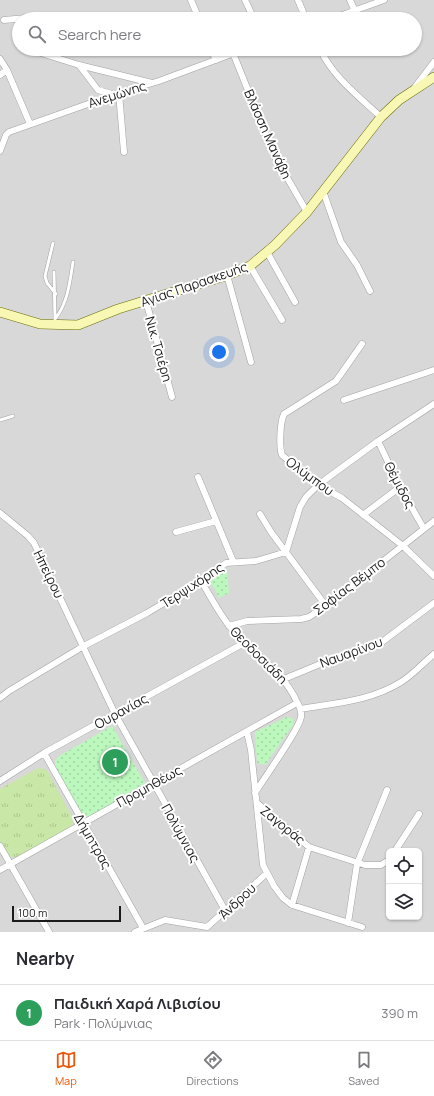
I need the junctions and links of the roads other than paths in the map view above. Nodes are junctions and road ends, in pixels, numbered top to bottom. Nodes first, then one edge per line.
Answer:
1 (191, 0) edge
2 (245, 0) edge
3 (298, 0) edge
4 (350, 0) edge
5 (384, 0) edge
6 (355, 11) junction
7 (196, 12) edge
8 (251, 12) edge
9 (303, 12) edge
10 (352, 12) edge
11 (4, 20) dead end
12 (12, 20) edge
13 (50, 56) edge
14 (214, 56) edge
15 (226, 56) edge
16 (234, 56) edge
17 (323, 56) edge
18 (0, 59) edge
19 (216, 60) junction
20 (434, 62) edge
21 (79, 65) junction
22 (7, 70) junction
23 (0, 75) edge
24 (434, 77) edge
25 (152, 83) junction
26 (413, 90) junction
27 (116, 93) junction
28 (381, 117) junction
29 (30, 124) junction
30 (0, 151) edge
31 (124, 152) dead end
32 (323, 191) junction
33 (307, 212) junction
34 (53, 243) dead end
35 (267, 252) junction
36 (73, 262) dead end
37 (250, 266) junction
38 (54, 272) dead end
39 (227, 275) junction
40 (370, 291) dead end
41 (56, 294) junction
42 (146, 301) junction
43 (295, 302) dead end
44 (0, 312) edge
45 (282, 320) dead end
46 (55, 322) junction
47 (362, 344) dead end
48 (251, 362) dead end
49 (434, 370) edge
50 (172, 397) dead end
51 (344, 400) dead end
52 (434, 404) edge
53 (13, 416) dead end
54 (0, 420) edge
55 (378, 441) junction
56 (198, 477) dead end
57 (318, 485) junction
58 (400, 487) junction
59 (0, 513) edge
60 (260, 514) dead end
61 (363, 515) junction
62 (216, 521) junction
63 (434, 521) edge
64 (424, 529) junction
65 (176, 532) dead end
66 (403, 546) junction
67 (286, 552) junction
68 (233, 561) junction
69 (434, 576) edge
70 (201, 581) junction
71 (434, 603) edge
72 (326, 606) junction
73 (229, 626) junction
74 (244, 643) junction
75 (82, 647) junction
76 (434, 654) edge
77 (284, 679) junction
78 (0, 698) edge
79 (298, 703) junction
80 (301, 709) junction
81 (115, 714) junction
82 (247, 732) junction
83 (44, 753) junction
84 (0, 781) edge
85 (154, 783) junction
86 (387, 790) dead end
87 (255, 793) junction
88 (257, 803) junction
89 (419, 814) dead end
90 (82, 822) junction
91 (0, 846) edge
92 (309, 847) junction
93 (397, 848) edge
94 (11, 864) junction
95 (357, 864) junction
96 (386, 864) edge
97 (0, 870) edge
98 (266, 874) junction
99 (292, 905) junction
100 (226, 912) junction
101 (348, 923) junction
102 (362, 927) dead end
103 (143, 928) junction
104 (208, 930) edge
105 (49, 932) edge
106 (135, 932) edge

1 - 7 street
2 - 8 street
3 - 9 street
4 - 6 street
5 - 6 street
6 - 10 street
11 - 12 street
13 - 21 street
14 - 19 street
15 - 19 street, Ανεμώνης
16 - 33 street, Βλάσση Μανάβη
17 - 28 street
18 - 22 street
19 - 25 street, Ανεμώνης
20 - 26 street
21 - 25 street
21 - 27 street
22 - 23 street
22 - 29 street
24 - 26 street, Αγίας Παρασκευής
25 - 27 street, Ανεμώνης
26 - 28 street, Αγίας Παρασκευής
27 - 29 street, Ανεμώνης
27 - 31 street
28 - 32 street, Αγίας Παρασκευής
29 - 30 street, Ανεμώνης
32 - 33 street, Αγίας Παρασκευής
32 - 40 street
33 - 35 street, Αγίας Παρασκευής
34 - 41 lane
35 - 37 street, Αγίας Παρασκευής
35 - 43 street
36 - 46 lane
37 - 39 street, Αγίας Παρασκευής
37 - 45 street
38 - 41 lane
39 - 42 street, Αγίας Παρασκευής
39 - 48 street
41 - 46 lane
42 - 46 street, Αγίας Παρασκευής
42 - 50 street, Νικ. Τσιέρη
44 - 46 street, Αγίας Παρασκευής
47 - 57 street, Ολύμπου
49 - 51 street
52 - 55 street
53 - 54 lane
55 - 57 street
55 - 58 street, Θέμιδος
56 - 62 street
57 - 61 street, Ολύμπου
57 - 67 street
58 - 61 street
58 - 64 street, Θέμιδος
59 - 75 street, Ηπείρου
60 - 67 street
61 - 66 street, Ολύμπου
62 - 65 street
62 - 68 street
63 - 64 street, Σοφίας Βέμπο
64 - 66 street, Σοφίας Βέμπο
66 - 69 street, Ολύμπου
66 - 72 street, Σοφίας Βέμπο
67 - 68 street, Τερψιχόρης
67 - 72 street
68 - 70 street, Τερψιχόρης
70 - 73 street, Θεοδοσιάδη
70 - 75 street, Τερψιχόρης
71 - 77 street, Ναυαρίνου
72 - 73 street, Σοφίας Βέμπο
73 - 74 street, Θεοδοσιάδη
74 - 77 street, Θεοδοσιάδη
74 - 81 street, Ουρανίας
75 - 78 street, Τερψιχόρης
75 - 81 street, Πολύμνιας
76 - 80 street
77 - 79 street, Θεοδοσιάδη
79 - 80 street, Θεοδοσιάδη
79 - 82 street, Προμηθέως
80 - 87 street
81 - 83 street, Ουρανίας
81 - 85 street, Πολύμνιας
82 - 85 street, Προμηθέως
82 - 87 street
83 - 84 street, Ουρανίας
83 - 90 street, Δήμητρας
85 - 90 street, Προμηθέως
85 - 100 street, Πολύμνιας
86 - 95 street
87 - 88 street
88 - 92 street, Ζαγοράς
88 - 98 street
89 - 93 street
90 - 94 street, Προμηθέως
90 - 103 street, Δήμητρας
91 - 94 street
92 - 95 street
92 - 99 street
94 - 97 street, Προμηθέως
94 - 105 street
95 - 96 street
95 - 101 street
98 - 99 street
98 - 100 street, Άνδρου
99 - 101 street
100 - 104 street, Άνδρου
101 - 102 street
103 - 104 street
103 - 106 street

